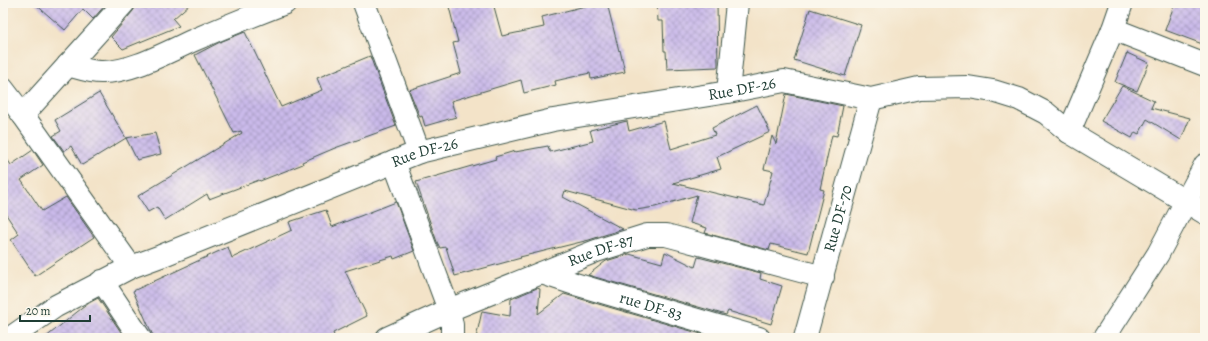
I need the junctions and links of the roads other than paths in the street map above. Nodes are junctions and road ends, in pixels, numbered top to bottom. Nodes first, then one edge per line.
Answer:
1 (124, 3) edge
2 (285, 3) edge
3 (364, 3) edge
4 (738, 3) edge
5 (1122, 3) edge
6 (1113, 29) junction
7 (68, 65) junction
8 (1205, 65) edge
9 (3, 89) edge
10 (728, 92) junction
11 (871, 99) junction
12 (23, 115) junction
13 (1069, 132) junction
14 (419, 152) junction
15 (394, 162) junction
16 (1205, 165) edge
17 (1186, 201) junction
18 (1205, 213) edge
19 (130, 267) junction
20 (542, 273) junction
21 (823, 277) junction
22 (102, 281) junction
23 (450, 310) junction
24 (10, 338) edge
25 (140, 338) edge
26 (387, 338) edge
27 (452, 338) edge
28 (759, 338) edge
29 (805, 338) edge
30 (1104, 338) edge

1 - 7 street
2 - 7 street
3 - 14 street
4 - 10 street
5 - 6 street
6 - 8 street
6 - 13 street
7 - 12 street
9 - 12 street
10 - 11 street, Rue DF-26
10 - 14 street, Rue DF-26
11 - 13 street
11 - 21 street, Rue DF-70
12 - 19 street
13 - 17 street
14 - 15 street, Rue DF-26
15 - 19 street, Rue DF-26
15 - 23 street
16 - 17 street
17 - 18 street
17 - 30 street
19 - 22 street, Rue DF-26
20 - 21 street, Rue DF-87
20 - 23 street, Rue DF-87
20 - 28 street, rue DF-83
21 - 29 street, Rue DF-70
22 - 24 street, Rue DF-26
22 - 25 street
23 - 26 street, Rue DF-87
23 - 27 street

